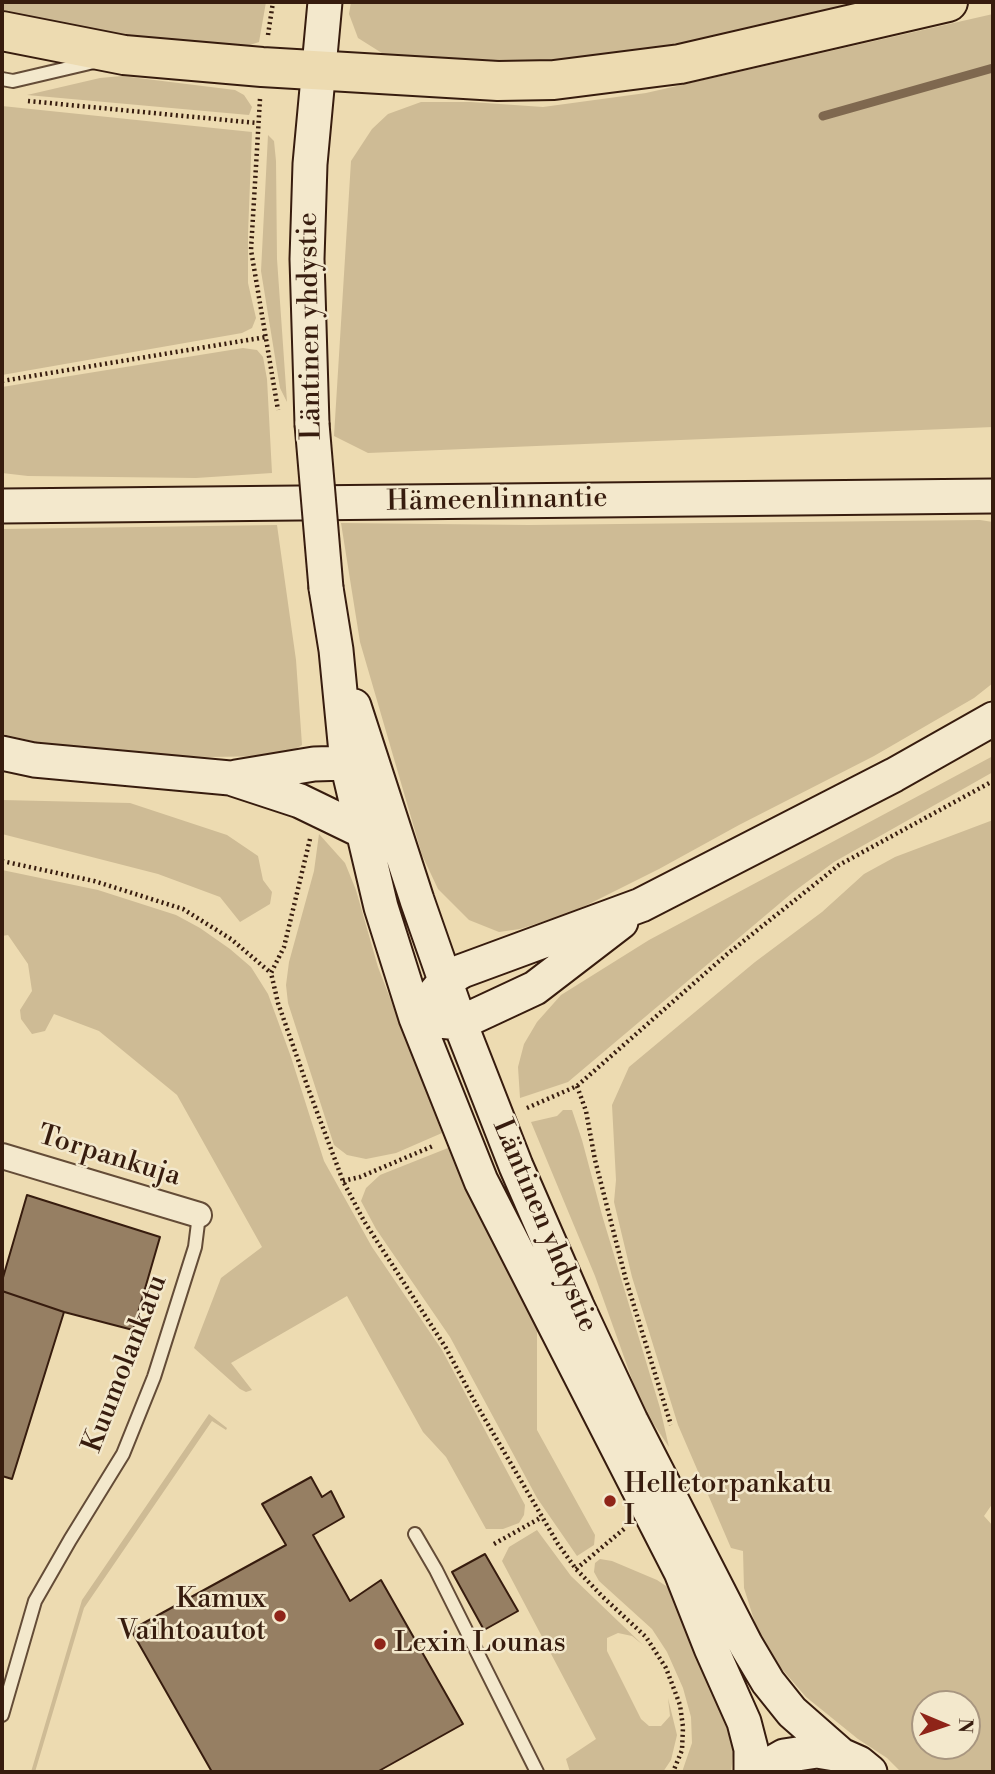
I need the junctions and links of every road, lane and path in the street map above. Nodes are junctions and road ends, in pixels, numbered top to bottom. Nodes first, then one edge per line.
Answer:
1 (273, 2) edge
2 (325, 2) edge
3 (948, 2) edge
4 (2, 32) edge
5 (124, 55) junction
6 (262, 67) junction
7 (317, 70) junction
8 (2, 79) edge
9 (17, 99) dead end
10 (257, 123) junction
11 (266, 337) junction
12 (2, 381) edge
13 (278, 412) dead end
14 (993, 496) edge
15 (2, 506) edge
16 (336, 650) junction
17 (993, 719) edge
18 (2, 754) edge
19 (347, 763) junction
20 (230, 778) junction
21 (993, 781) edge
22 (313, 807) junction
23 (362, 831) junction
24 (2, 861) edge
25 (642, 905) junction
26 (271, 973) junction
27 (445, 981) junction
28 (416, 1018) junction
29 (460, 1023) junction
30 (576, 1086) junction
31 (523, 1110) dead end
32 (445, 1141) dead end
33 (2, 1156) edge
34 (343, 1181) junction
35 (199, 1215) joint
36 (673, 1431) dead end
37 (542, 1517) junction
38 (624, 1529) dead end
39 (415, 1534) dead end
40 (494, 1544) dead end
41 (576, 1569) junction
42 (2, 1715) edge
43 (841, 1755) junction
44 (537, 1772) edge
45 (673, 1772) edge
46 (751, 1772) edge
47 (756, 1772) edge
48 (870, 1772) edge

1 - 6 path
2 - 7 main road, Läntinen yhdystie
3 - 7 highway
4 - 5 highway
5 - 6 highway
5 - 8 lane
6 - 7 highway
6 - 10 path
7 - 16 main road, Läntinen yhdystie, bridge
9 - 10 path
10 - 11 path
11 - 12 path
11 - 13 path
14 - 15 main road, Hämeenlinnantie
16 - 19 main road, Läntinen yhdystie
16 - 27 main road, Läntinen yhdystie
17 - 25 main road
18 - 20 main road
19 - 20 main road
19 - 23 main road, Läntinen yhdystie
20 - 22 main road
21 - 30 path
22 - 23 main road
22 - 26 path
23 - 28 main road, Läntinen yhdystie
24 - 26 path
25 - 27 main road
25 - 29 main road
26 - 34 path
27 - 28 main road
27 - 29 main road, Läntinen yhdystie
28 - 29 main road
28 - 46 main road, Läntinen yhdystie
29 - 43 main road, Läntinen yhdystie
30 - 31 path
30 - 36 path
32 - 34 path
33 - 35 street, Torpankuja
34 - 37 path
35 - 42 lane, Kuumolankatu
37 - 40 path
37 - 41 path
38 - 41 path
39 - 44 lane
41 - 45 path
43 - 47 main road
43 - 48 main road

